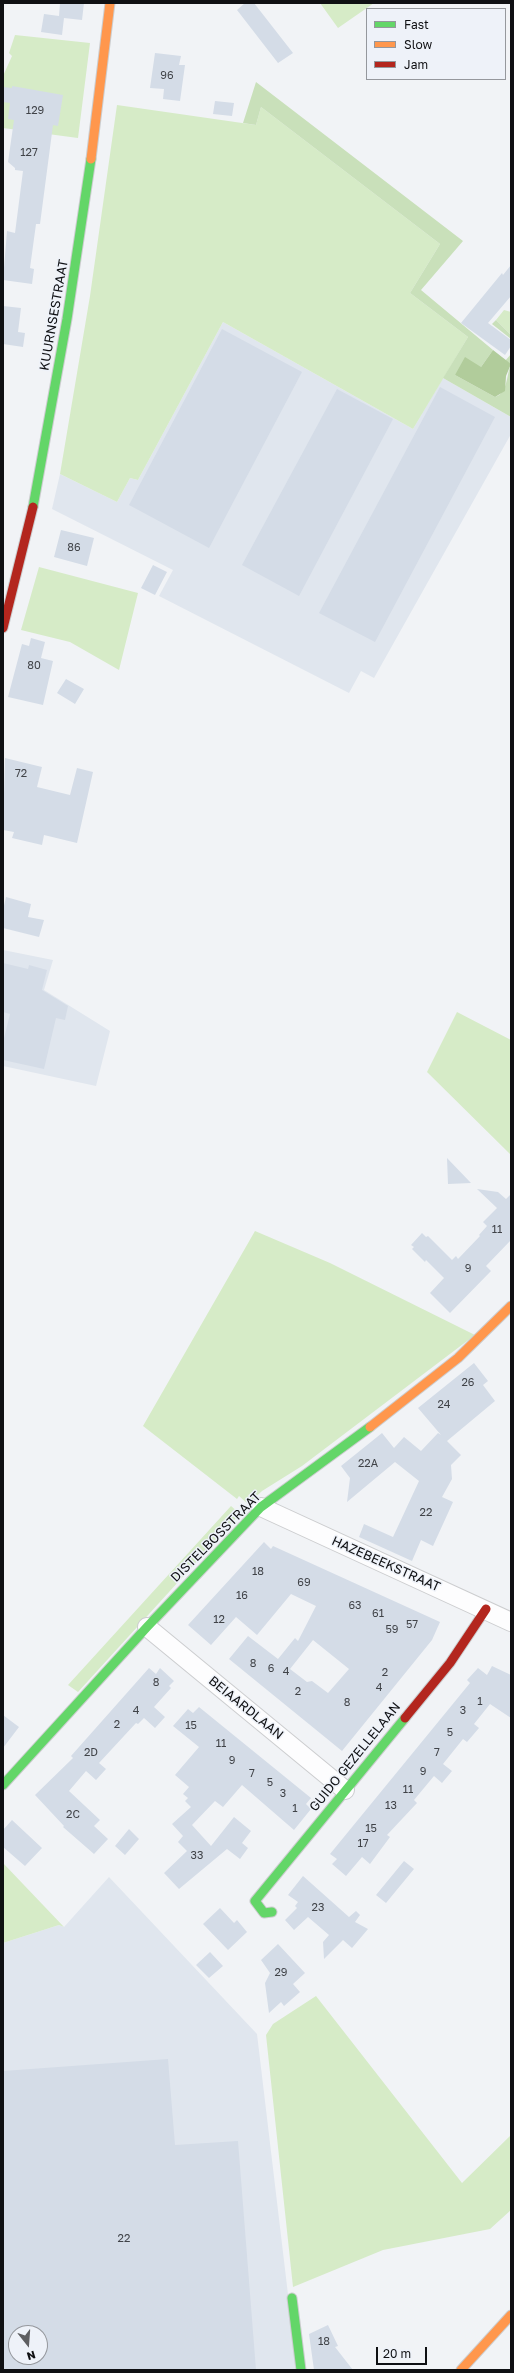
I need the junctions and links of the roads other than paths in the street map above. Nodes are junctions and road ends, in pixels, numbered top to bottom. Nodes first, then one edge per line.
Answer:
1 (110, 3) edge
2 (3, 628) edge
3 (511, 1306) edge
4 (261, 1507) junction
5 (486, 1609) junction
6 (511, 1622) edge
7 (147, 1627) junction
8 (3, 1785) edge
9 (345, 1790) junction
10 (272, 1912) dead end
11 (292, 2298) dead end
12 (511, 2315) edge
13 (301, 2370) edge
14 (461, 2370) edge

1 - 2 street, KUURNSESTRAAT
3 - 4 street, DISTELBOSSTRAAT
4 - 5 street, HAZEBEEKSTRAAT
4 - 7 street, DISTELBOSSTRAAT
5 - 6 street, HAZEBEEKSTRAAT
5 - 9 street, GUIDO GEZELLELAAN
7 - 8 street, DISTELBOSSTRAAT
7 - 9 street, BEIAARDLAAN
9 - 10 street, GUIDO GEZELLELAAN
11 - 13 street
12 - 14 street

